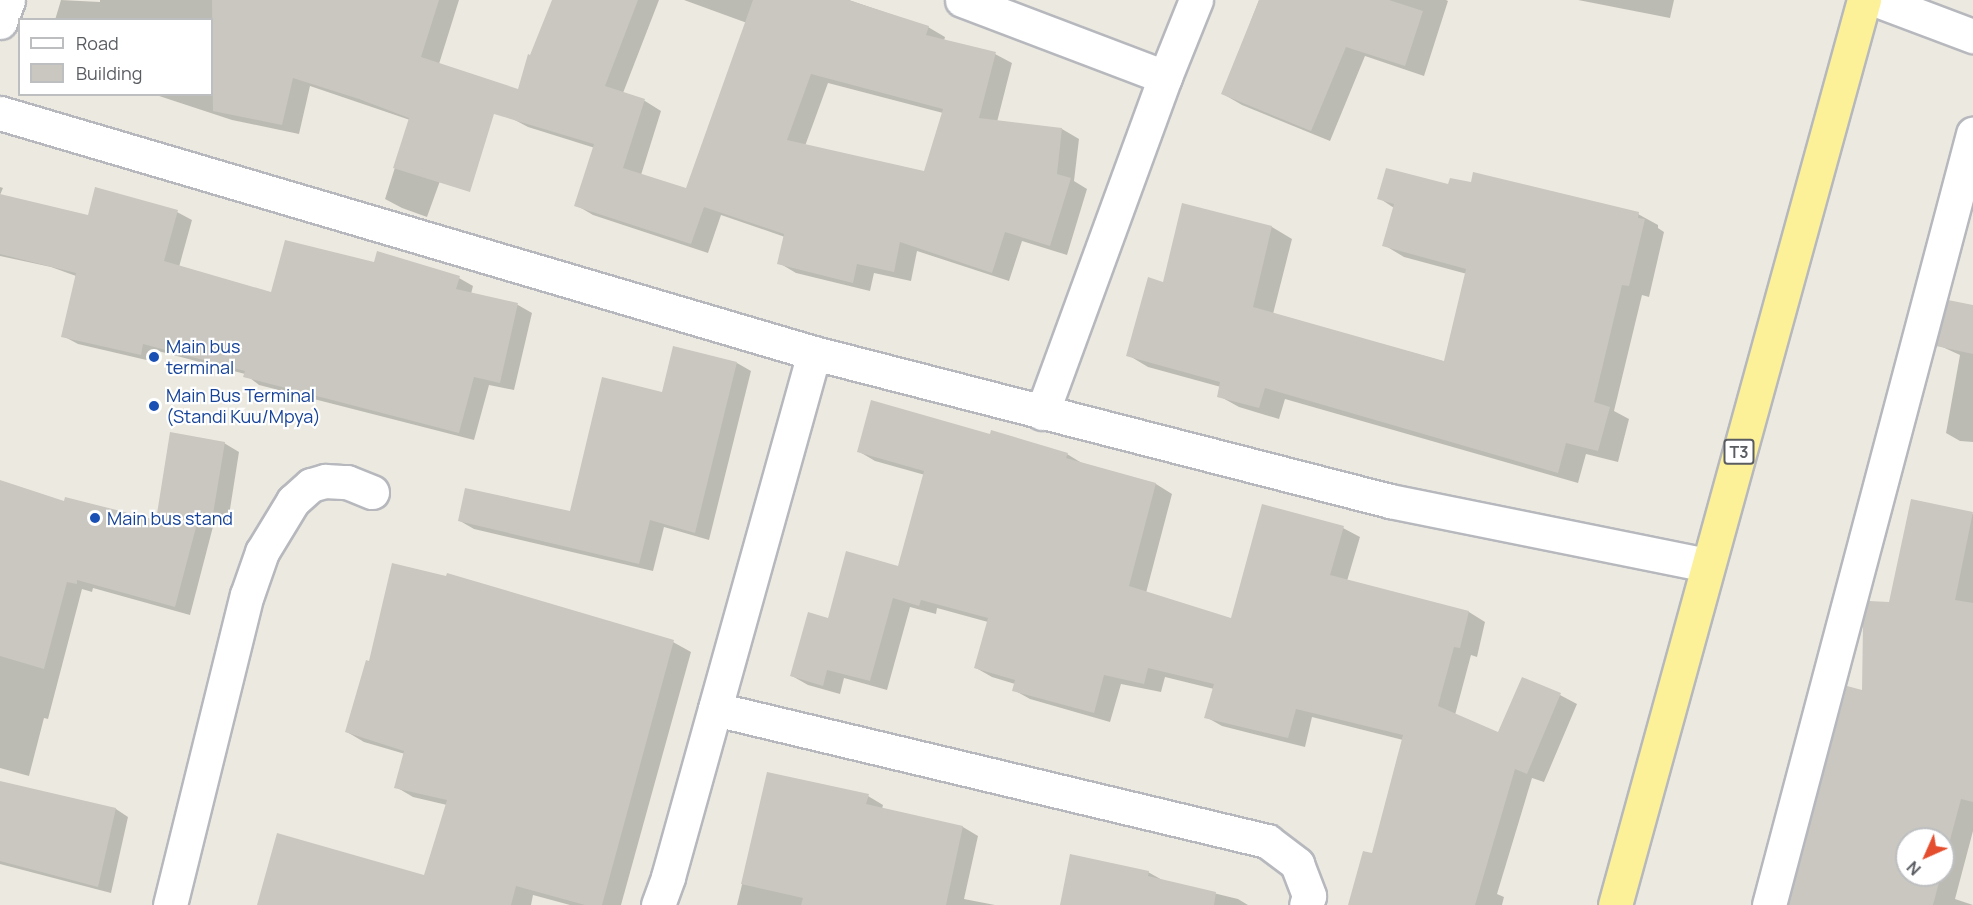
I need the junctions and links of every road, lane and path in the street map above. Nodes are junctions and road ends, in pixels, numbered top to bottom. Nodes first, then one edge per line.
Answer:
1 (8, 0) edge
2 (962, 0) edge
3 (1196, 0) edge
4 (1864, 0) edge
5 (1877, 0) edge
6 (0, 22) edge
7 (1973, 36) edge
8 (1165, 77) junction
9 (0, 113) edge
10 (1973, 134) edge
11 (814, 353) junction
12 (1042, 413) junction
13 (372, 492) dead end
14 (1708, 566) junction
15 (715, 709) junction
16 (170, 905) edge
17 (658, 905) edge
18 (1306, 905) edge
19 (1615, 905) edge
20 (1769, 905) edge

1 - 6 street
2 - 8 street
3 - 8 street
4 - 14 highway, T3
5 - 7 street
8 - 12 street
9 - 11 street
10 - 20 street
11 - 12 street
11 - 15 street
12 - 14 street
13 - 16 street
14 - 19 highway, T3
15 - 17 street
15 - 18 street

